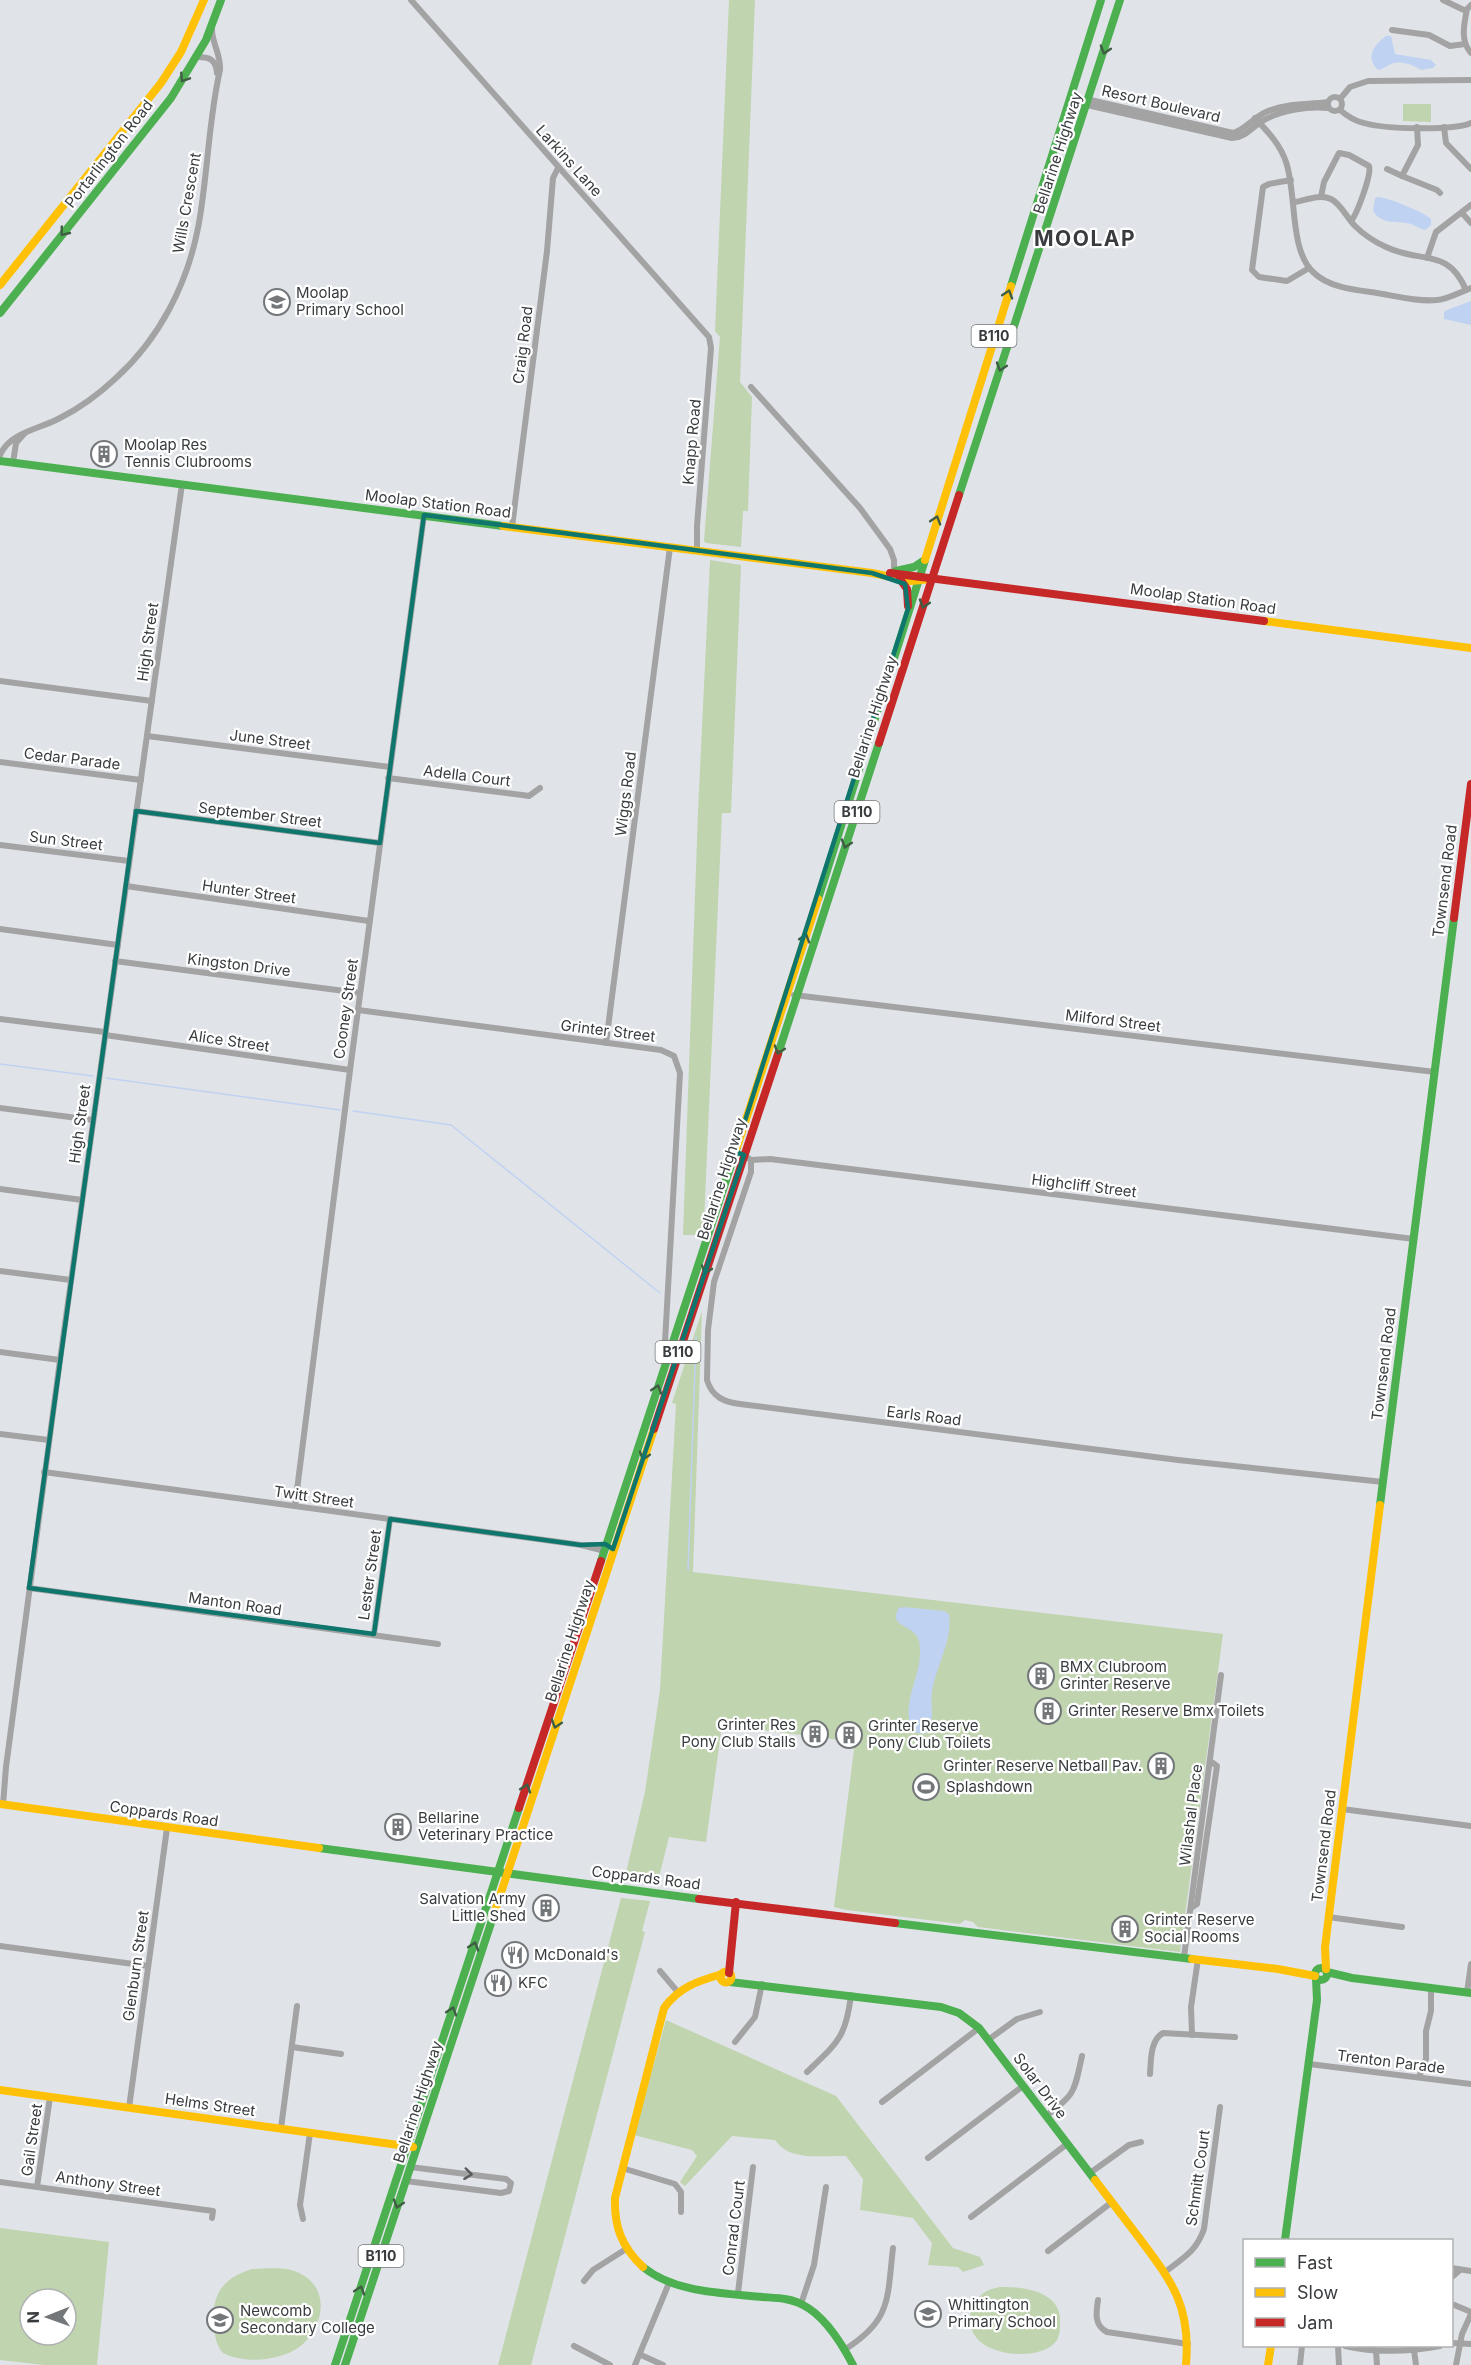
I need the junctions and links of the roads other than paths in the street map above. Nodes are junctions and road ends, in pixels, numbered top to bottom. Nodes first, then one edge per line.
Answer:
1 (204, 0) edge
2 (221, 0) edge
3 (411, 0) edge
4 (1101, 0) edge
5 (1120, 0) edge
6 (1443, 0) edge
7 (1471, 5) edge
8 (1466, 11) junction
9 (212, 27) junction
10 (1392, 30) dead end
11 (1465, 44) junction
12 (1471, 53) edge
13 (196, 57) junction
14 (1471, 80) edge
15 (217, 83) junction
16 (1071, 98) junction
17 (1340, 99) junction
18 (1088, 103) junction
19 (1328, 105) junction
20 (1340, 110) junction
21 (1257, 120) junction
22 (1471, 123) edge
23 (1417, 127) junction
24 (1444, 127) junction
25 (558, 168) junction
26 (1387, 169) dead end
27 (1471, 169) edge
28 (1402, 176) junction
29 (1291, 180) junction
30 (1439, 190) dead end
31 (1321, 197) junction
32 (1294, 202) junction
33 (1471, 205) edge
34 (1462, 213) junction
35 (1351, 221) junction
36 (1471, 223) edge
37 (1427, 258) junction
38 (1309, 268) junction
39 (0, 285) edge
40 (1468, 289) edge
41 (0, 313) edge
42 (709, 337) joint
43 (751, 387) dead end
44 (25, 434) junction
45 (0, 455) edge
46 (0, 461) edge
47 (13, 463) junction
48 (182, 484) junction
49 (424, 515) junction
50 (512, 527) junction
51 (670, 547) junction
52 (697, 550) junction
53 (923, 561) junction
54 (893, 575) junction
55 (918, 578) junction
56 (932, 579) junction
57 (908, 609) junction
58 (1471, 648) edge
59 (0, 681) edge
60 (152, 701) junction
61 (147, 736) junction
62 (0, 762) edge
63 (390, 767) junction
64 (388, 778) junction
65 (141, 780) junction
66 (1471, 784) edge
67 (540, 788) dead end
68 (136, 811) junction
69 (380, 843) junction
70 (0, 845) edge
71 (129, 861) junction
72 (126, 886) junction
73 (369, 921) junction
74 (0, 929) edge
75 (118, 945) junction
76 (115, 961) junction
77 (360, 993) junction
78 (792, 994) junction
79 (357, 1010) junction
80 (0, 1018) edge
81 (105, 1034) junction
82 (606, 1043) junction
83 (350, 1070) junction
84 (1434, 1072) junction
85 (0, 1108) edge
86 (93, 1120) junction
87 (735, 1152) junction
88 (748, 1158) junction
89 (0, 1189) edge
90 (82, 1200) junction
91 (1414, 1239) junction
92 (0, 1271) edge
93 (71, 1280) junction
94 (667, 1307) junction
95 (676, 1328) junction
96 (680, 1348) junction
97 (0, 1352) edge
98 (60, 1360) junction
99 (663, 1369) junction
100 (0, 1434) edge
101 (49, 1440) junction
102 (44, 1472) junction
103 (1383, 1482) junction
104 (295, 1506) junction
105 (390, 1519) junction
106 (607, 1548) junction
107 (29, 1588) junction
108 (374, 1634) junction
109 (438, 1644) dead end
110 (1221, 1675) dead end
111 (6, 1767) junction
112 (0, 1795) edge
113 (2, 1805) edge
114 (1342, 1809) junction
115 (1471, 1826) edge
116 (166, 1828) junction
117 (503, 1873) junction
118 (736, 1902) junction
119 (1328, 1917) junction
120 (1402, 1927) dead end
121 (0, 1946) edge
122 (1184, 1957) junction
123 (1198, 1959) junction
124 (1471, 1964) edge
125 (148, 1966) junction
126 (660, 1971) dead end
127 (1321, 1974) junction
128 (726, 1976) junction
129 (762, 1984) junction
130 (1431, 1988) junction
131 (677, 1991) junction
132 (1469, 1993) edge
133 (851, 1995) junction
134 (297, 2006) dead end
135 (1040, 2012) dead end
136 (979, 2028) junction
137 (1191, 2035) junction
138 (1234, 2037) dead end
139 (988, 2040) junction
140 (735, 2043) dead end
141 (292, 2047) junction
142 (341, 2054) dead end
143 (1082, 2056) dead end
144 (1309, 2064) junction
145 (807, 2072) dead end
146 (1150, 2074) dead end
147 (1419, 2077) junction
148 (1471, 2084) edge
149 (1023, 2086) junction
150 (0, 2090) edge
151 (50, 2097) junction
152 (882, 2102) dead end
153 (1220, 2107) dead end
154 (129, 2108) junction
155 (1046, 2116) junction
156 (281, 2128) junction
157 (310, 2133) junction
158 (1141, 2142) dead end
159 (1067, 2144) junction
160 (412, 2147) junction
161 (928, 2158) dead end
162 (410, 2167) junction
163 (753, 2167) dead end
164 (621, 2168) junction
165 (1090, 2173) junction
166 (406, 2181) junction
167 (0, 2182) edge
168 (37, 2187) junction
169 (826, 2187) dead end
170 (1112, 2202) junction
171 (214, 2212) dead end
172 (681, 2212) dead end
173 (971, 2217) dead end
174 (303, 2219) dead end
175 (1285, 2239) edge
176 (893, 2248) dead end
177 (626, 2249) junction
178 (1048, 2251) dead end
179 (1453, 2268) edge
180 (1460, 2270) junction
181 (1471, 2271) edge
182 (1165, 2272) junction
183 (1453, 2276) edge
184 (584, 2281) dead end
185 (669, 2283) junction
186 (738, 2293) junction
187 (1098, 2300) dead end
188 (801, 2304) junction
189 (1453, 2304) edge
190 (1471, 2313) edge
191 (1460, 2342) junction
192 (1453, 2343) edge
193 (1188, 2344) junction
194 (1471, 2344) edge
195 (574, 2346) dead end
196 (1271, 2347) edge
197 (1302, 2347) edge
198 (1338, 2347) edge
199 (1357, 2347) edge
200 (1434, 2347) edge
201 (844, 2349) junction
202 (1380, 2349) edge
203 (1414, 2350) junction
204 (641, 2355) junction
205 (335, 2365) edge
206 (345, 2365) edge
207 (610, 2365) edge
208 (635, 2365) edge
209 (663, 2365) edge
210 (853, 2365) edge
211 (1186, 2365) edge
212 (1268, 2365) edge
213 (1300, 2365) edge
214 (1339, 2365) edge
215 (1377, 2365) edge
216 (1416, 2365) edge
217 (1456, 2365) edge

1 - 39 main road, Portarlington Road
2 - 9 main road, Portarlington Road
3 - 25 street, Larkins Lane
4 - 16 main road, Bellarine Highway / B110
5 -> 18 main road, Bellarine Highway / B110
6 - 8 street
7 - 8 street
8 - 11 street
9 - 13 main road, Portarlington Road
9 - 15 street, Wills Crescent
10 - 11 street
11 - 12 street
13 - 15 street, Wills Crescent
13 -> 41 main road, Portarlington Road
14 - 17 street
15 - 44 street, Wills Crescent
16 - 18 street, Resort Boulevard
53 -> 16 main road, Bellarine Highway / B110
17 - 19 street
17 - 20 street
18 - 21 street, Resort Boulevard
18 -> 56 main road, Bellarine Highway / B110
19 - 20 street
19 - 21 street, Resort Boulevard
20 - 23 street
21 - 29 street
22 - 24 street
23 - 24 street
23 - 28 street
24 - 27 street
25 - 42 street, Larkins Lane
25 - 50 street, Craig Road
26 - 28 street
28 - 30 street
29 - 32 street
29 - 38 street
31 - 32 street
31 - 35 street
31 - 35 street
32 - 38 street
33 - 34 street
34 - 36 street
34 - 37 street
35 - 37 street
37 - 40 street
38 - 40 street
42 - 52 street, Knapp Road
43 - 54 street
44 - 45 street, Wills Crescent
44 - 47 street
46 - 47 main road, Moolap Station Road
47 - 48 main road, Moolap Station Road
48 - 49 main road, Moolap Station Road
48 - 60 street, High Street
49 - 50 main road, Moolap Station Road
49 - 63 street, Cooney Street
50 - 51 main road, Moolap Station Road
51 - 52 main road, Moolap Station Road
51 - 82 street, Wiggs Road
52 - 54 main road, Moolap Station Road
53 - 54 main road
53 - 55 main road, Bellarine Highway / B110
54 - 55 main road, Moolap Station Road
54 - 57 main road
55 - 56 main road, Moolap Station Road
55 - 57 main road, Bellarine Highway / B110
56 - 58 main road, Moolap Station Road
56 -> 78 main road, Bellarine Highway / B110
78 -> 57 main road, Bellarine Highway / B110
59 - 60 street
60 - 61 street, High Street
61 - 63 street, June Street
61 - 65 street, High Street
62 - 65 street, Cedar Parade
63 - 64 street, Cooney Street
64 - 67 street, Adella Court
64 - 69 street, Cooney Street
65 - 68 street, High Street
66 - 84 main road, Townsend Road
68 - 69 street, September Street
68 - 71 street, High Street
69 - 73 street, Cooney Street
70 - 71 street, Sun Street
71 - 72 street, High Street
72 - 73 street, Hunter Street
72 - 75 street, High Street
73 - 77 street, Cooney Street
74 - 75 street
75 - 76 street, High Street
76 - 77 street, Kingston Drive
76 - 81 street, High Street
77 - 79 street, Cooney Street
78 - 84 street, Milford Street
78 - 87 main road, Bellarine Highway / B110
78 -> 88 main road, Bellarine Highway / B110
79 - 82 street, Grinter Street
79 - 83 street, Cooney Street
80 - 81 street, Alice Street
81 - 83 street, Alice Street
81 - 86 street, High Street
82 - 94 street, Grinter Street
83 - 104 street, Cooney Street
84 - 91 main road, Townsend Road
85 - 86 street
86 - 90 street, High Street
87 - 88 street, Highcliff Street
87 - 95 main road, Bellarine Highway / B110
88 - 91 street, Highcliff Street
88 -> 96 main road, Bellarine Highway / B110
88 - 103 street, Earls Road
89 - 90 street
90 - 93 street, High Street
91 - 103 main road, Townsend Road
92 - 93 street
93 - 98 street, High Street
94 - 95 street, Grinter Street
94 - 99 street, Grinter Street
95 - 96 main road
95 - 99 main road, Bellarine Highway / B110
96 -> 106 main road, Bellarine Highway / B110
97 - 98 street
98 - 101 street, High Street
106 -> 99 main road, Bellarine Highway / B110
100 - 101 street
101 - 102 street, High Street
102 - 104 street, Twitt Street
102 - 107 street, High Street
103 - 114 main road, Townsend Road
104 - 105 street, Twitt Street
105 - 106 street, Twitt Street
105 - 108 street, Lester Street
106 - 117 main road, Bellarine Highway / B110
107 - 108 street, Manton Road
107 - 111 street, High Street
108 - 109 street, Manton Road
110 - 122 street, Wilashal Place
111 - 112 street, High Street
111 - 113 street, High Street
113 - 116 main road, Coppards Road
114 - 115 street
114 - 119 main road, Townsend Road
116 - 117 main road, Coppards Road
116 - 125 street, Glenburn Street
117 - 118 main road, Coppards Road
117 - 160 main road, Bellarine Highway / B110
118 - 122 main road, Coppards Road
118 - 128 main road
119 - 120 street
119 - 127 main road, Townsend Road
121 - 125 street
122 - 123 main road, Coppards Road
123 - 127 main road, Coppards Road
123 - 137 street
124 - 132 street
125 - 154 street, Glenburn Street
126 - 131 street
127 - 130 main road, Coppards Road
127 - 144 main road, Townsend Road
128 - 129 main road, Solar Drive
128 - 131 main road
129 - 133 main road, Solar Drive
129 - 140 street
130 - 132 main road, Coppards Road
130 - 147 street
131 - 164 main road
133 - 136 main road, Solar Drive
133 - 145 street
134 - 141 street
135 - 139 street
136 - 139 main road, Solar Drive
136 - 152 street
137 - 138 street
137 - 146 street
139 - 149 main road, Solar Drive
141 - 142 street
141 - 156 street
143 - 155 street
144 - 147 street, Trenton Parade
144 - 175 main road, Townsend Road
147 - 148 street, Trenton Parade
149 - 155 main road, Solar Drive
149 - 161 street
150 - 151 main road, Helms Street
151 - 154 main road, Helms Street
151 - 168 street, Gail Street
153 - 182 street, Schmitt Court
154 - 156 main road, Helms Street
155 - 159 main road, Solar Drive
156 - 157 main road, Helms Street
157 - 160 main road, Helms Street
157 - 174 street
158 - 165 street
159 - 165 main road, Solar Drive
159 - 173 street
160 - 162 main road, Bellarine Highway / B110
205 -> 160 main road, Bellarine Highway / B110
162 - 166 main road, Bellarine Highway / B110
162 -> 166 street
163 - 186 street, Conrad Court
164 - 172 street
164 - 177 main road
165 - 170 main road, Solar Drive
166 -> 206 main road, Bellarine Highway / B110
167 - 168 street, Anthony Street
168 - 171 street, Anthony Street
169 - 188 street
170 - 178 street
170 - 182 main road, Solar Drive
176 - 201 street
177 - 184 street
177 - 185 main road
179 - 180 street
180 - 181 street
180 - 183 street
182 - 193 main road, Solar Drive
185 - 186 main road
185 - 204 street
186 - 188 main road
187 - 193 street
188 - 201 main road
189 - 190 street
190 - 191 street
191 - 192 street
191 - 194 street
191 - 217 street
193 - 211 main road, Solar Drive
195 - 207 street
196 - 212 main road
197 - 213 street
198 - 214 street
199 - 202 street
200 - 203 street
201 - 210 main road
202 - 203 street
202 - 215 street
203 - 216 street
204 - 208 street
204 - 209 street

